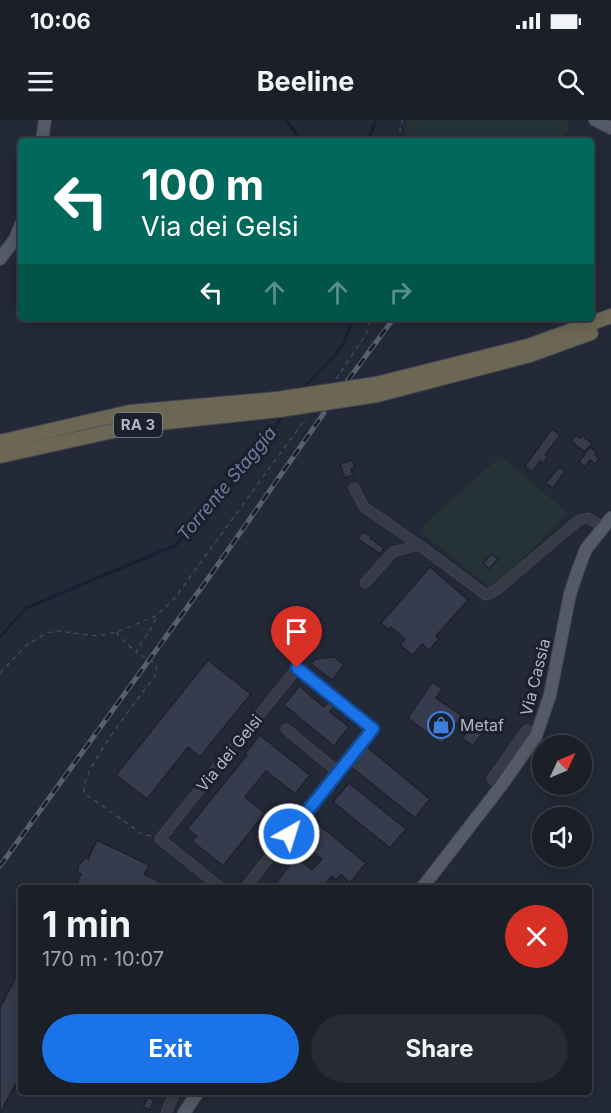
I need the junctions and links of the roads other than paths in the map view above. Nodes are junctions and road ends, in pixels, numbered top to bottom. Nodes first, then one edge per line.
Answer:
1 (45, 120) edge
2 (595, 120) edge
3 (611, 128) edge
4 (42, 138) edge
5 (18, 232) edge
6 (0, 259) edge
7 (611, 316) edge
8 (611, 325) edge
9 (377, 390) junction
10 (278, 405) junction
11 (0, 442) edge
12 (0, 456) edge
13 (354, 488) dead end
14 (607, 522) edge
15 (419, 545) junction
16 (364, 583) dead end
17 (286, 729) dead end
18 (338, 772) junction
19 (217, 885) edge
20 (247, 885) edge
21 (424, 885) edge
22 (174, 1095) edge
23 (196, 1095) edge
24 (165, 1113) edge
25 (184, 1113) edge

1 - 4 main road
2 - 3 main road
5 - 6 main road
7 - 9 highway, RA 3
8 - 9 highway, RA 3
9 - 10 highway, RA 3, bridge
10 - 11 highway, RA 3
10 - 12 highway, RA 3
13 - 15 street
14 - 15 street
14 - 21 main road, Via Cassia
15 - 16 street
17 - 18 street, Via dei Gelsi
18 - 19 street, Via dei Gelsi
18 - 20 street, Via dei Gelsi
22 - 24 street
23 - 25 main road

